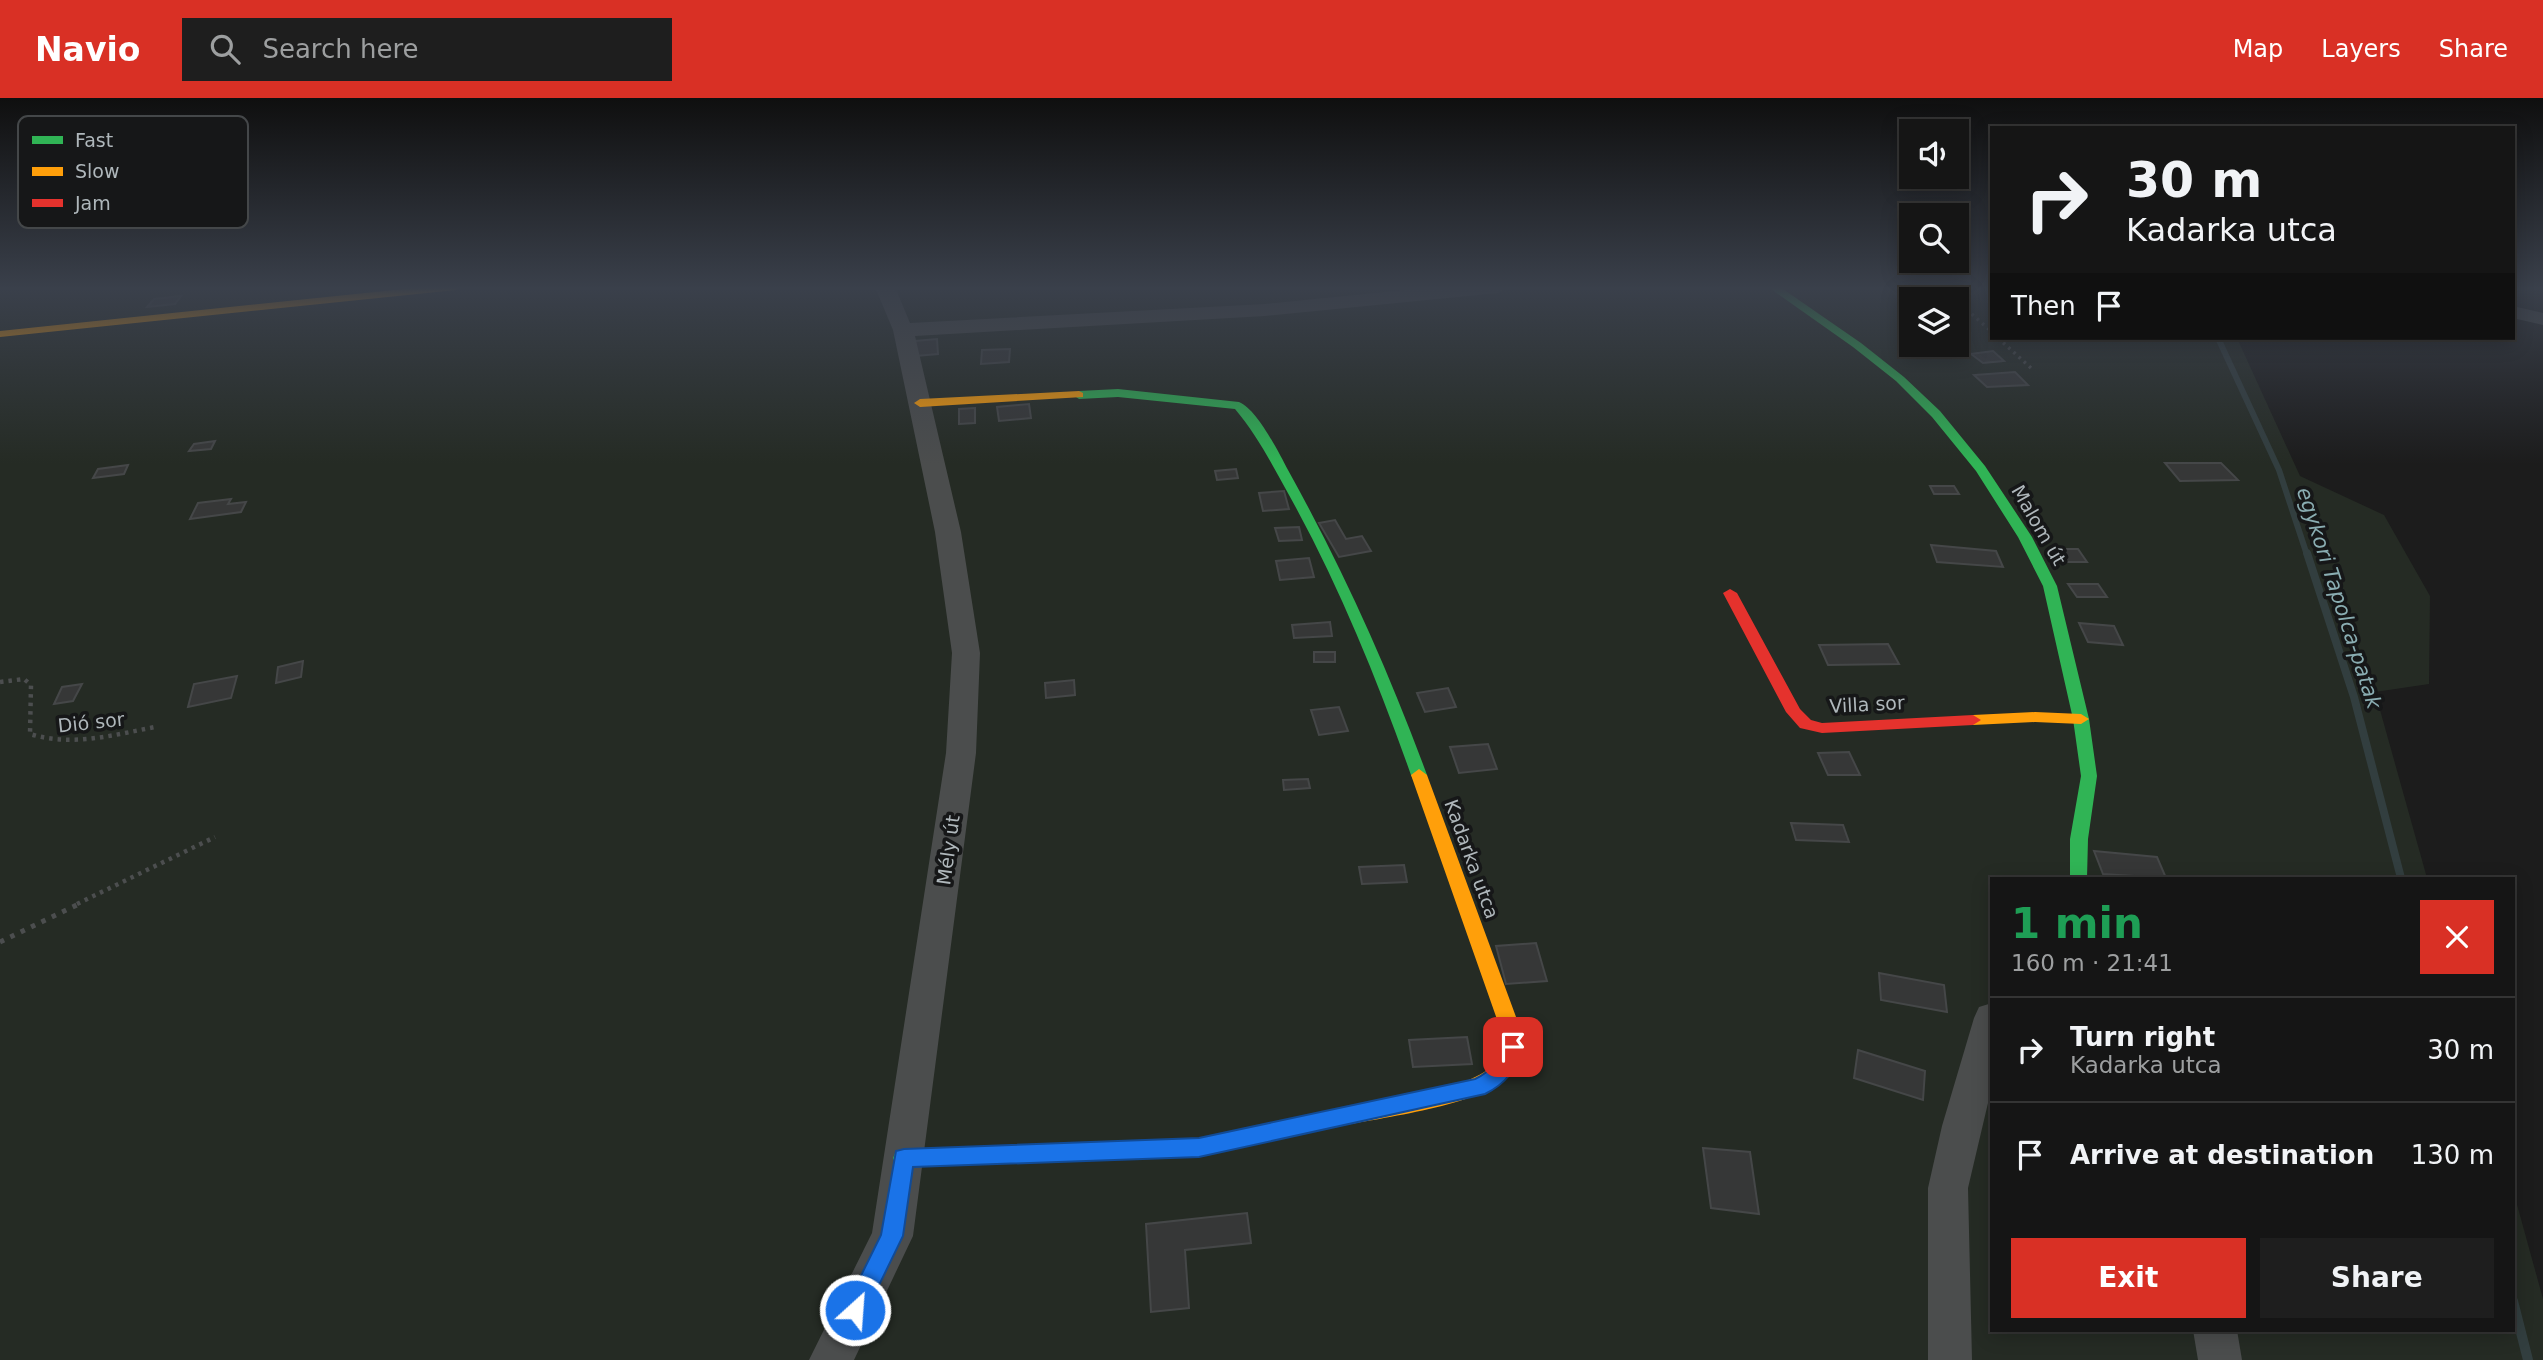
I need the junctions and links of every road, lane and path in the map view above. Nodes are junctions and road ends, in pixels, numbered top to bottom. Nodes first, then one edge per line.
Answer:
1 (907, 346) edge
2 (1854, 346) edge
3 (2007, 346) edge
4 (2031, 368) dead end
5 (920, 403) junction
6 (1730, 593) dead end
7 (0, 681) edge
8 (2081, 719) junction
9 (155, 727) dead end
10 (215, 837) dead end
11 (2079, 877) edge
12 (0, 942) edge
13 (1990, 1025) edge
14 (904, 1158) junction
15 (2216, 1332) edge
16 (831, 1360) edge
17 (1950, 1360) edge
18 (2220, 1360) edge

1 - 5 street, Mély út
2 - 8 street, Malom út
3 - 4 path
5 - 14 street, Mély út
5 - 14 street, Kadarka utca
6 - 8 street, Villa sor
7 - 9 path, Dió sor
8 - 11 street, Malom út
10 - 12 path
13 - 17 street
14 - 16 street, Mély út
15 - 18 street

